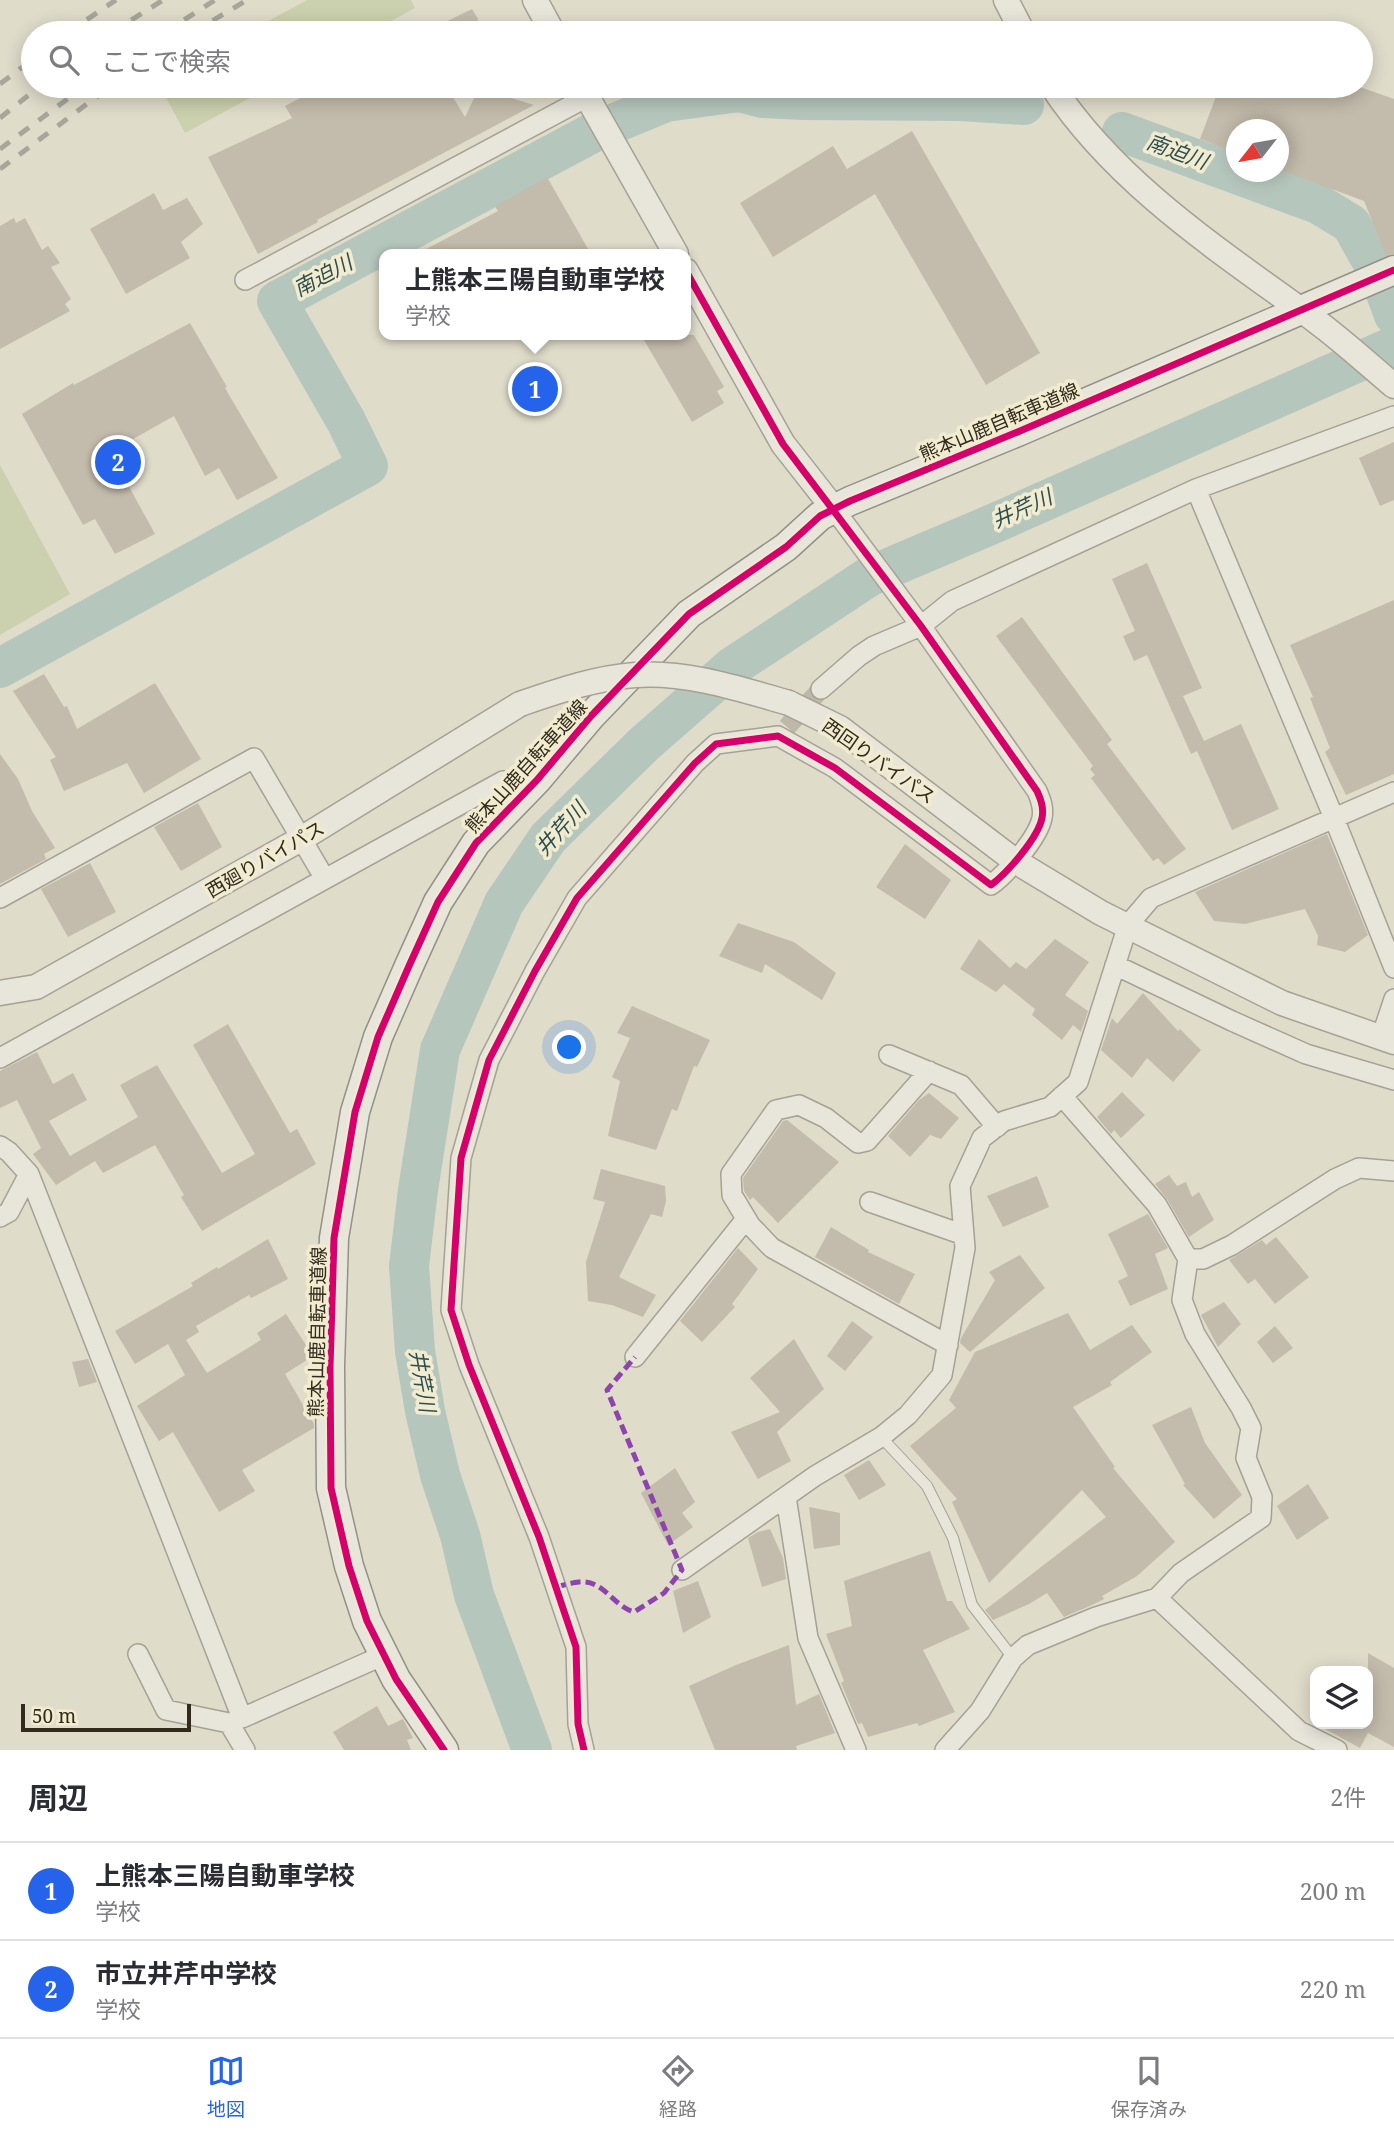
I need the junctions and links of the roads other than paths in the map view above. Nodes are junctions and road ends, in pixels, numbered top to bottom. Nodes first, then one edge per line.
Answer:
1 (535, 0) edge
2 (1006, 0) edge
3 (543, 21) edge
4 (1017, 21) edge
5 (585, 98) edge
6 (588, 98) edge
7 (1060, 98) edge
8 (673, 249) edge
9 (1394, 270) edge
10 (245, 280) dead end
11 (691, 282) edge
12 (1308, 316) junction
13 (1394, 386) edge
14 (1394, 416) edge
15 (1196, 489) junction
16 (840, 518) junction
17 (918, 621) junction
18 (821, 689) tunnel mouth
19 (520, 704) joint
20 (785, 722) junction
21 (537, 780) junction
22 (1394, 792) edge
23 (1334, 818) junction
24 (301, 839) junction
25 (1015, 860) junction
26 (325, 879) junction
27 (0, 898) edge
28 (1128, 925) junction
29 (1115, 965) junction
30 (1394, 968) edge
31 (0, 993) edge
32 (1394, 999) edge
33 (1387, 1040) edge
34 (889, 1055) dead end
35 (0, 1058) edge
36 (929, 1070) junction
37 (1394, 1080) edge
38 (1062, 1096) junction
39 (997, 1127) junction
40 (0, 1146) edge
41 (1394, 1171) edge
42 (29, 1174) junction
43 (870, 1202) dead end
44 (0, 1217) edge
45 (747, 1219) junction
46 (964, 1235) junction
47 (1188, 1259) junction
48 (948, 1345) junction
49 (635, 1357) dead end
50 (881, 1437) junction
51 (786, 1497) junction
52 (682, 1570) dead end
53 (1157, 1598) junction
54 (138, 1654) dead end
55 (384, 1655) junction
56 (1013, 1658) junction
57 (236, 1721) junction
58 (245, 1750) edge
59 (444, 1750) edge
60 (584, 1750) edge
61 (856, 1750) edge
62 (945, 1750) edge
63 (1337, 1750) edge

1 - 3 street
2 - 4 street
5 - 10 street
6 - 8 street
7 - 12 street
9 - 12 main road, 熊本山鹿自転車道線
11 - 16 street
12 - 13 street
12 - 16 main road, 熊本山鹿自転車道線
14 - 15 street
15 - 17 street
15 - 23 street
16 - 17 street
16 - 21 main road, 熊本山鹿自転車道線
17 - 18 street
17 - 25 street
19 - 20 street, 西回りバイパス, bridge
19 - 24 street, 西廻りバイパス
20 - 25 street, 西回りバイパス
20 - 25 street
20 - 60 street
21 - 26 street
21 - 55 main road, 熊本山鹿自転車道線
22 - 23 street
23 - 28 street
23 - 30 street
24 - 26 street
24 - 27 street
24 - 31 street, 西廻りバイパス
25 - 28 street, 西回りバイパス
26 - 35 street
28 - 29 street
28 - 33 street, 西回りバイパス
29 - 37 street
29 - 38 street
32 - 33 street
34 - 36 street
36 - 39 street
36 - 45 street
38 - 39 street
38 - 47 street
39 - 46 street
40 - 42 street
41 - 47 street
42 - 44 street
42 - 57 street
43 - 46 street
45 - 48 street
45 - 49 street
46 - 48 street
47 - 53 street
48 - 50 street
50 - 51 street
50 - 56 lane
51 - 52 street
51 - 61 street
53 - 56 street
53 - 63 street
54 - 57 street
55 - 57 street
55 - 59 main road, 熊本山鹿自転車道線
56 - 62 street
57 - 58 street

